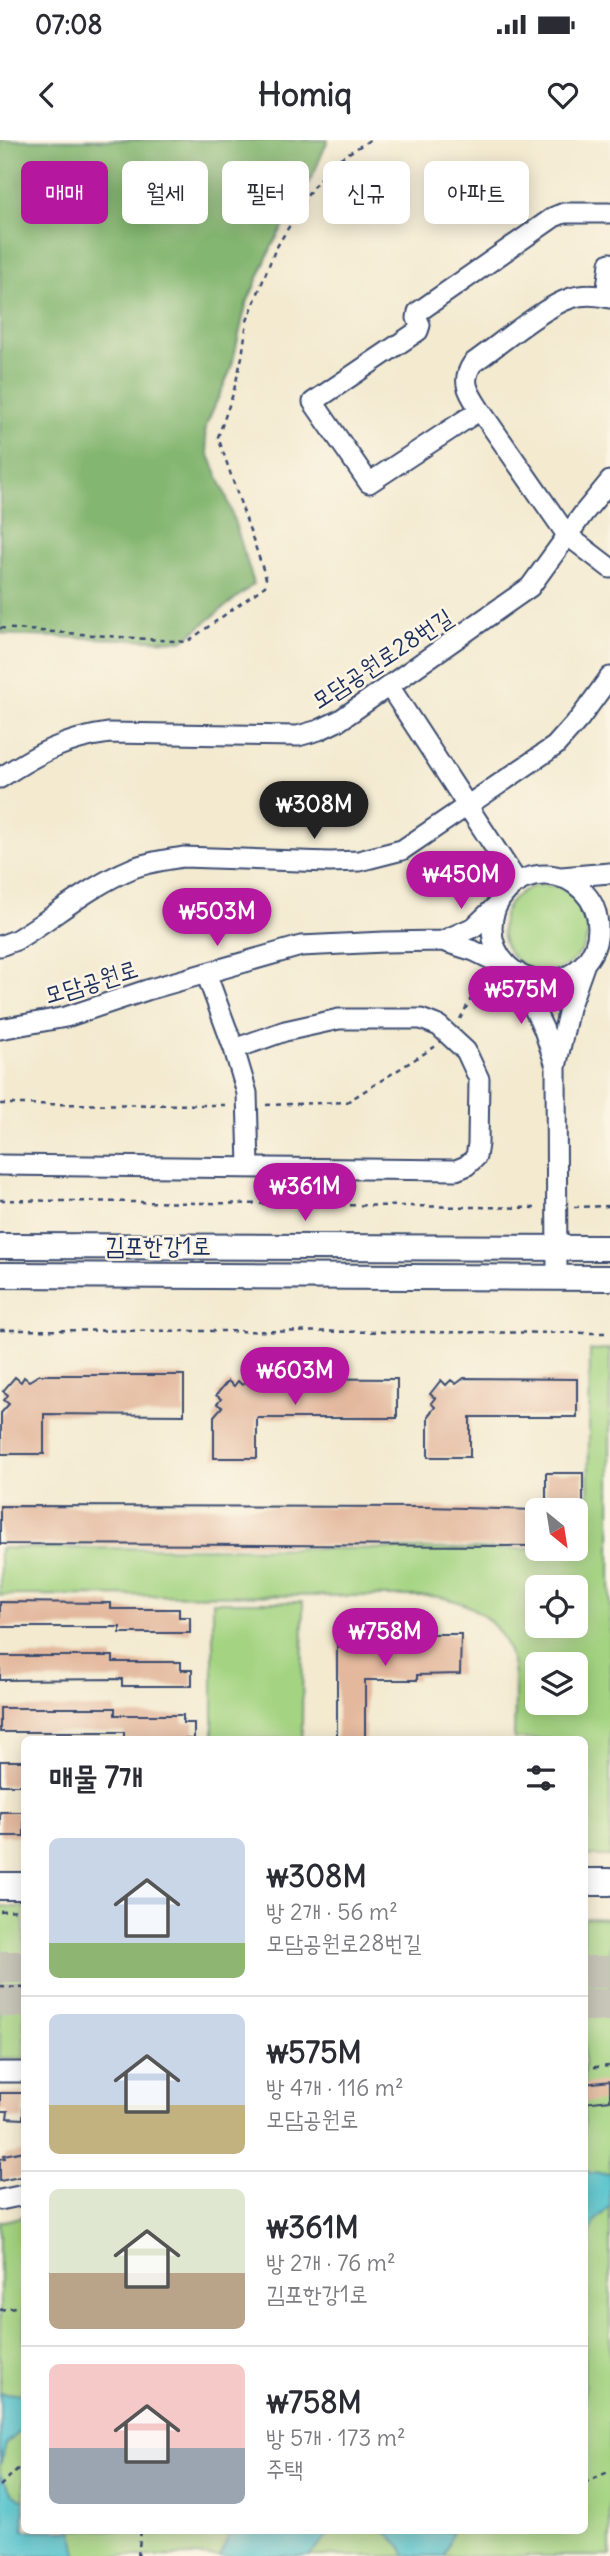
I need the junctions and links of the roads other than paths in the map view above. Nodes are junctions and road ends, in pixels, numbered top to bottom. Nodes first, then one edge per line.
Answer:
1 (610, 213) edge
2 (610, 263) edge
3 (608, 297) edge
4 (480, 410) junction
5 (610, 481) edge
6 (567, 535) junction
7 (610, 569) edge
8 (610, 677) edge
9 (389, 686) junction
10 (0, 778) edge
11 (468, 807) junction
12 (610, 873) edge
13 (561, 877) junction
14 (518, 883) junction
15 (497, 906) junction
16 (610, 927) edge
17 (442, 942) junction
18 (0, 946) edge
19 (590, 955) junction
20 (513, 970) junction
21 (206, 973) junction
22 (0, 1028) edge
23 (234, 1049) junction
24 (556, 1067) junction
25 (0, 1165) edge
26 (249, 1167) junction
27 (0, 1246) edge
28 (557, 1248) junction
29 (610, 1248) edge
30 (0, 1275) edge
31 (557, 1278) junction
32 (610, 1279) edge
33 (0, 1878) edge
34 (21, 1878) edge
35 (588, 1882) edge
36 (610, 1882) edge
37 (0, 1886) edge
38 (21, 1886) edge
39 (588, 1888) edge
40 (610, 1888) edge
41 (0, 2072) edge
42 (21, 2072) edge
43 (21, 2196) edge
44 (0, 2200) edge

1 - 4 street
2 - 3 street
3 - 4 street
4 - 6 street
5 - 6 street, 모담공원로28번길
6 - 7 street
6 - 9 street, 모담공원로28번길
8 - 11 street
9 - 10 street, 모담공원로28번길
9 - 11 street
11 - 14 street
11 - 18 street
12 - 13 street
13 - 14 street
13 - 19 street
14 - 15 street
15 - 17 street
15 - 20 street
16 - 19 street
17 - 20 street
17 - 21 street, 모담공원로
19 - 20 street
19 - 24 street
20 - 24 street
21 - 22 street, 모담공원로
21 - 23 street
23 - 26 street
23 - 26 street
24 - 28 street
25 - 26 street
27 - 28 street, 김포한강1로
28 - 29 street, 김포한강1로
28 - 31 street
30 - 31 street, 김포한강1로
31 - 32 street, 김포한강1로
33 - 34 main road
35 - 36 main road
37 - 38 main road
39 - 40 main road
41 - 42 street
43 - 44 street

